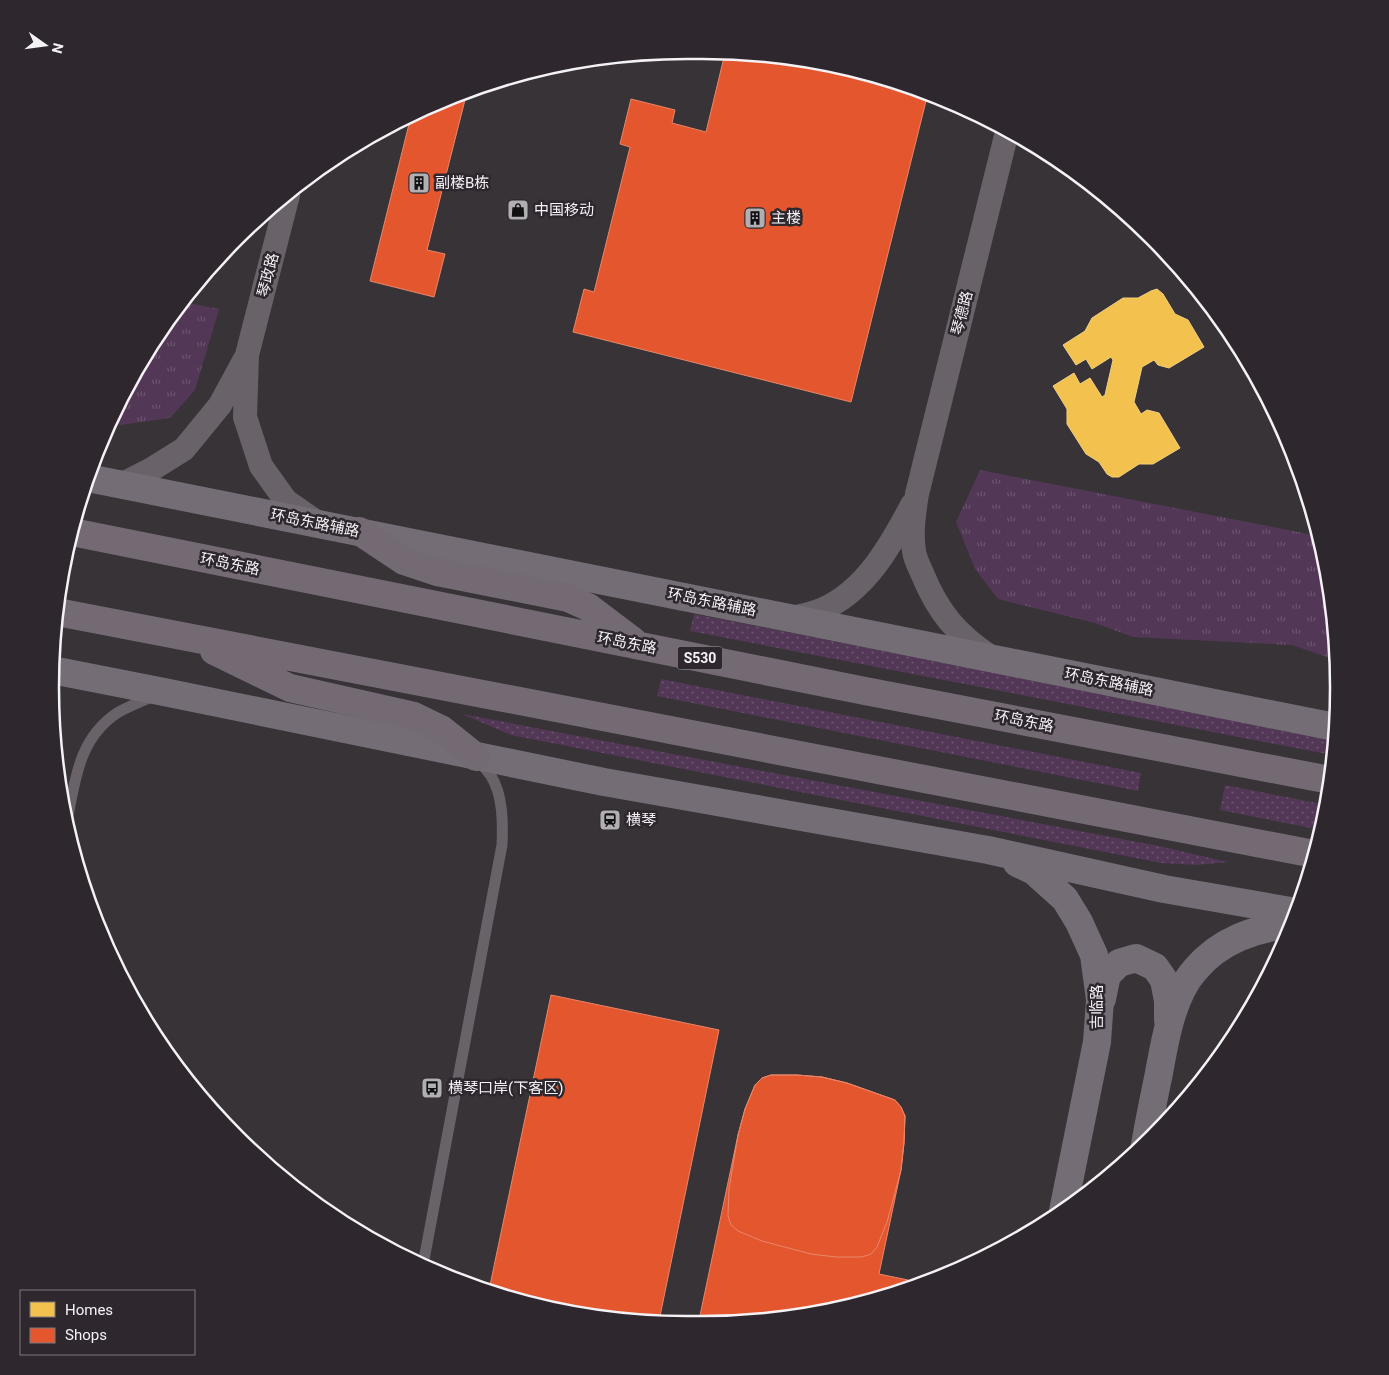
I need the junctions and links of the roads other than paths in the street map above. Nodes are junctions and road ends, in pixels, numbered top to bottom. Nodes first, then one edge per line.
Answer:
1 (1006, 138) edge
2 (285, 205) edge
3 (247, 356) junction
4 (94, 479) edge
5 (121, 485) junction
6 (917, 494) junction
7 (319, 524) junction
8 (359, 531) junction
9 (78, 533) edge
10 (63, 613) edge
11 (791, 618) junction
12 (186, 637) junction
13 (638, 645) junction
14 (995, 660) junction
15 (59, 671) edge
16 (164, 692) junction
17 (1329, 726) edge
18 (476, 757) junction
19 (1323, 779) edge
20 (70, 805) edge
21 (988, 850) junction
22 (1308, 853) edge
23 (1289, 911) edge
24 (1283, 926) edge
25 (1099, 1011) junction
26 (1168, 1027) junction
27 (1089, 1082) junction
28 (1148, 1130) edge
29 (1086, 1184) edge
30 (1066, 1199) edge
31 (424, 1258) edge

1 - 6 street, 琴德路
2 - 3 street, 琴政路
3 - 5 street
3 - 7 street
4 - 5 main road, 环岛东路辅路
5 - 7 main road, 环岛东路辅路
6 - 11 street, 琴德路
6 - 14 street, 琴德路
7 - 8 main road, 环岛东路辅路
8 - 11 main road, 环岛东路辅路
8 - 13 main road
9 - 13 main road, 环岛东路 / S530
10 - 12 main road
11 - 14 main road, 环岛东路辅路
12 - 18 main road
12 - 22 main road
13 - 19 main road, 环岛东路 / S530
14 - 17 main road, 环岛东路辅路
15 - 16 main road
16 - 18 main road
16 - 20 lane
18 - 21 main road
18 - 31 lane
21 - 23 main road
21 - 25 main road, 吉临路
24 - 26 main road
25 - 26 main road
25 - 27 main road, 吉临路
26 - 28 main road
27 - 29 main road
27 - 30 main road, 吉临路

